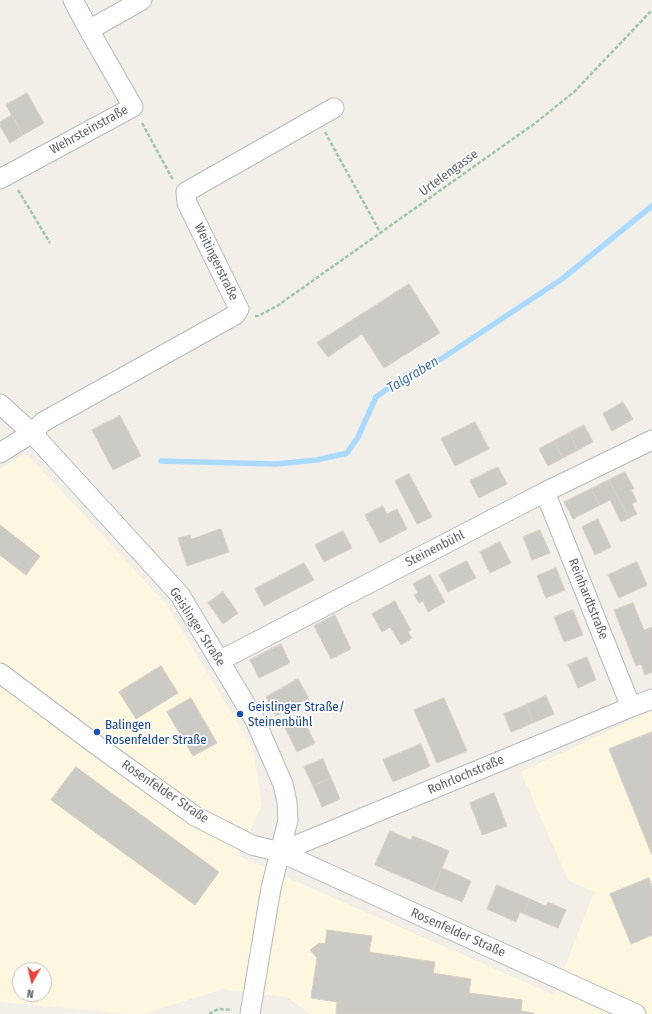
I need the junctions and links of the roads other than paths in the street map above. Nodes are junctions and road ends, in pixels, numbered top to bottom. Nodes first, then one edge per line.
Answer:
1 (73, 0) edge
2 (142, 0) edge
3 (89, 30) junction
4 (334, 108) dead end
5 (4, 176) edge
6 (0, 404) edge
7 (32, 433) junction
8 (652, 440) edge
9 (0, 453) edge
10 (545, 492) junction
11 (219, 661) junction
12 (0, 673) edge
13 (652, 699) edge
14 (631, 707) junction
15 (280, 852) junction
16 (250, 1013) edge
17 (636, 1014) edge

1 - 3 street, Wehrsteinstraße
2 - 3 street
3 - 5 street, Wehrsteinstraße
4 - 7 street, Weitingerstraße
6 - 7 street, Geislinger Straße
7 - 9 street, Weitingerstraße
7 - 11 street, Geislinger Straße
8 - 10 street, Steinenbühl
10 - 11 street, Steinenbühl
10 - 14 street, Reinhardtstraße
11 - 15 street, Geislinger Straße
12 - 15 street, Rosenfelder Straße
13 - 14 street, Rohrlochstraße
14 - 15 street, Rohrlochstraße
15 - 16 street
15 - 17 street, Rosenfelder Straße

